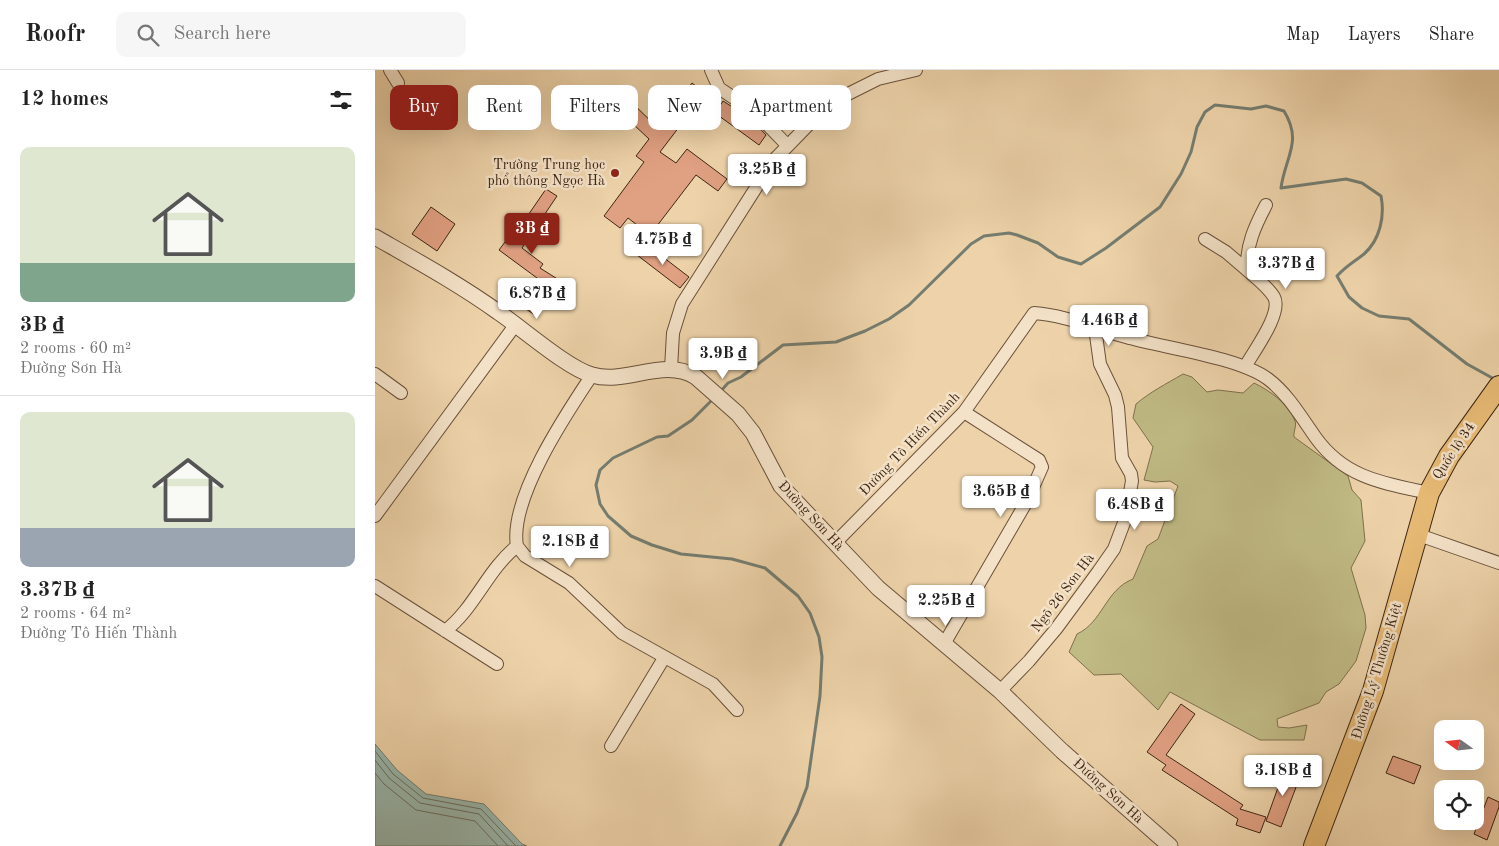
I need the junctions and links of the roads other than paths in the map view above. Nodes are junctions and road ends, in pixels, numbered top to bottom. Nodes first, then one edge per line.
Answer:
1 (390, 70) edge
2 (711, 70) edge
3 (915, 70) edge
4 (397, 83) dead end
5 (787, 145) junction
6 (1266, 205) dead end
7 (375, 236) edge
8 (1205, 239) dead end
9 (1247, 270) junction
10 (516, 324) junction
11 (1095, 328) junction
12 (1245, 367) junction
13 (671, 368) junction
14 (375, 374) edge
15 (592, 375) junction
16 (1497, 389) edge
17 (401, 393) dead end
18 (964, 412) junction
19 (1429, 493) junction
20 (375, 516) edge
21 (1416, 534) junction
22 (836, 542) junction
23 (517, 546) junction
24 (1499, 563) edge
25 (375, 586) edge
26 (445, 631) junction
27 (944, 644) junction
28 (664, 658) junction
29 (497, 664) dead end
30 (1000, 691) junction
31 (737, 710) dead end
32 (611, 746) dead end
33 (1170, 846) edge
34 (1314, 846) edge

1 - 4 street
2 - 5 street
3 - 5 street
5 - 13 street
6 - 9 street
7 - 10 street, Đường Sơn Hà
8 - 9 street
9 - 12 street
10 - 15 street, Đường Sơn Hà
10 - 20 street
11 - 12 street, Đường Tô Hiến Thành
11 - 18 street, Đường Tô Hiến Thành
11 - 30 street, Ngõ 26 Sơn Hà
12 - 19 street, Đường Tô Hiến Thành
13 - 15 street, Đường Sơn Hà
13 - 22 street, Đường Sơn Hà
14 - 17 street
15 - 23 street
16 - 19 highway, Quốc lộ 34
18 - 22 street, Đường Tô Hiến Thành
18 - 27 street
19 - 21 highway, Đường Lý Thường Kiệt
21 - 24 street
21 - 34 highway, Đường Lý Thường Kiệt
22 - 27 street, Đường Sơn Hà
23 - 26 street
23 - 28 street
25 - 26 street
26 - 29 street
27 - 30 street, Đường Sơn Hà
28 - 31 street
28 - 32 street
30 - 33 street, Đường Sơn Hà

